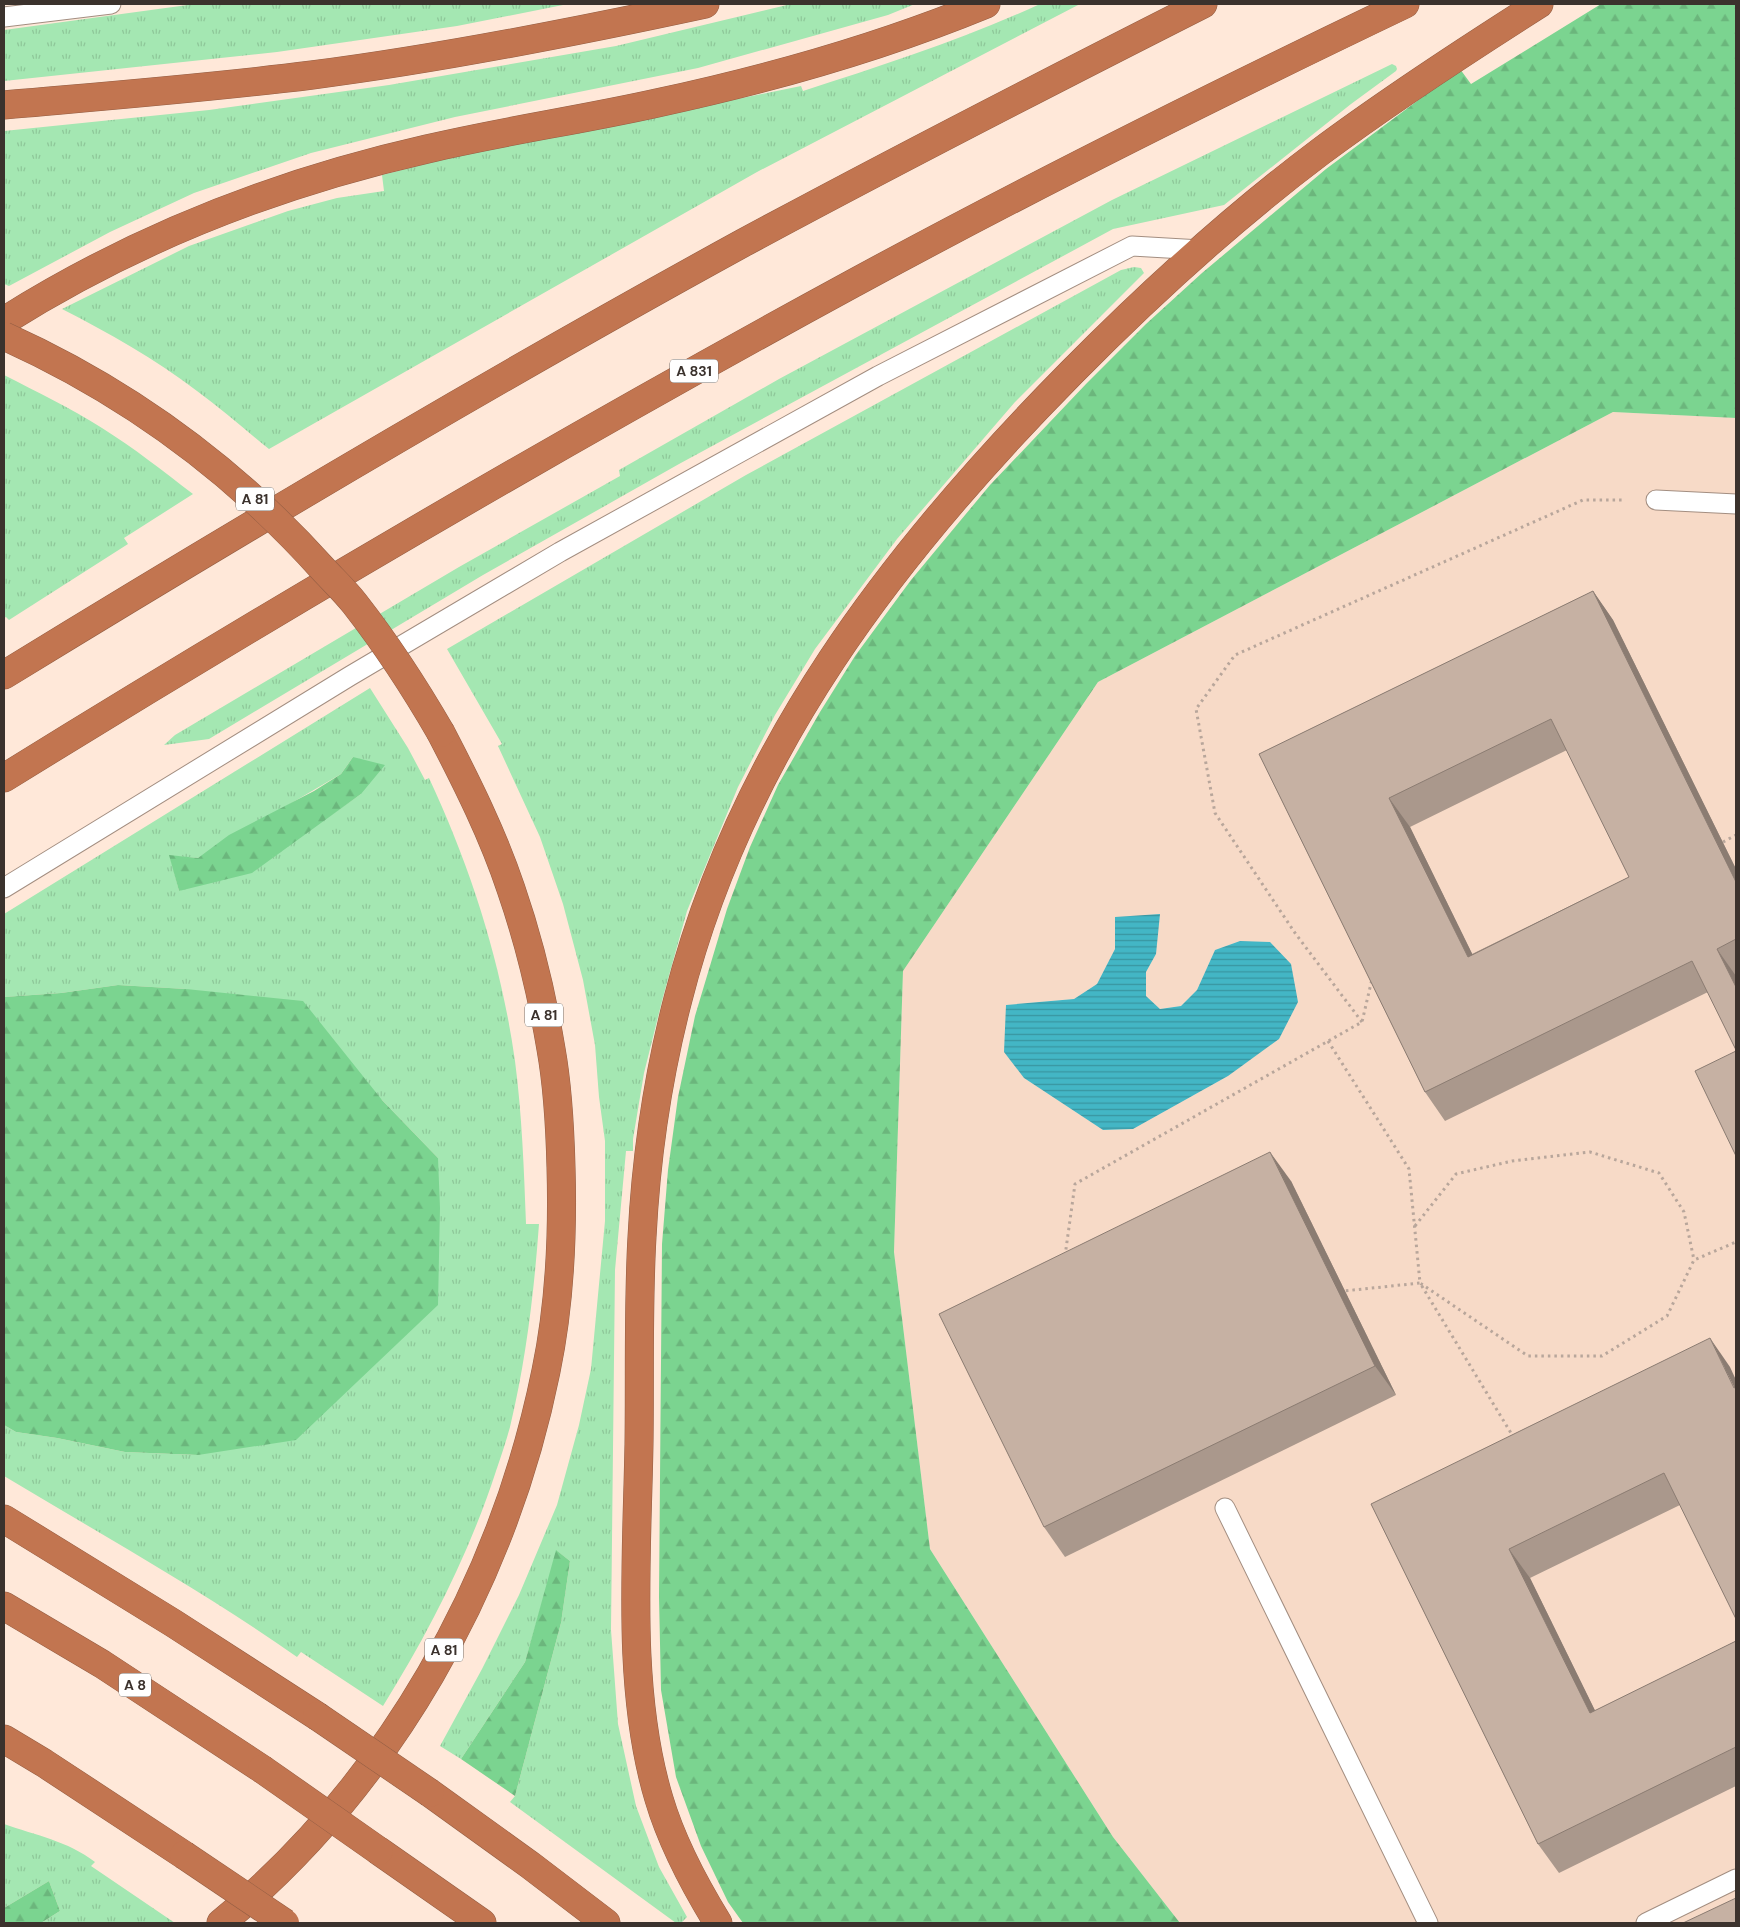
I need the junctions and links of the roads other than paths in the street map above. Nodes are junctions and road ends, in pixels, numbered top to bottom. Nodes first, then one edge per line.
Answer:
1 (110, 4) edge
2 (705, 4) edge
3 (986, 4) edge
4 (1203, 4) edge
5 (1405, 4) edge
6 (1539, 4) edge
7 (4, 17) edge
8 (4, 105) edge
9 (1200, 250) junction
10 (4, 321) edge
11 (4, 336) edge
12 (1656, 500) road end
13 (1736, 504) edge
14 (4, 675) edge
15 (4, 778) edge
16 (4, 888) edge
17 (1225, 1508) dead end
18 (4, 1520) edge
19 (4, 1606) edge
20 (4, 1738) edge
21 (4, 1754) edge
22 (44, 1763) junction
23 (1736, 1880) edge
24 (221, 1923) edge
25 (285, 1923) edge
26 (482, 1923) edge
27 (606, 1923) edge
28 (718, 1923) edge
29 (1428, 1923) edge
30 (1646, 1923) edge

1 - 7 lane
2 - 8 highway
3 - 10 highway
4 - 14 highway
5 - 15 highway, A 831
6 - 9 highway
9 - 16 lane
9 - 28 highway
11 - 24 highway, A 81, bridge
12 - 13 lane
17 - 29 lane
18 - 27 highway, bridge
19 - 26 highway, A 8, bridge
20 - 22 highway
21 - 22 highway
22 - 25 highway, bridge
23 - 30 lane

